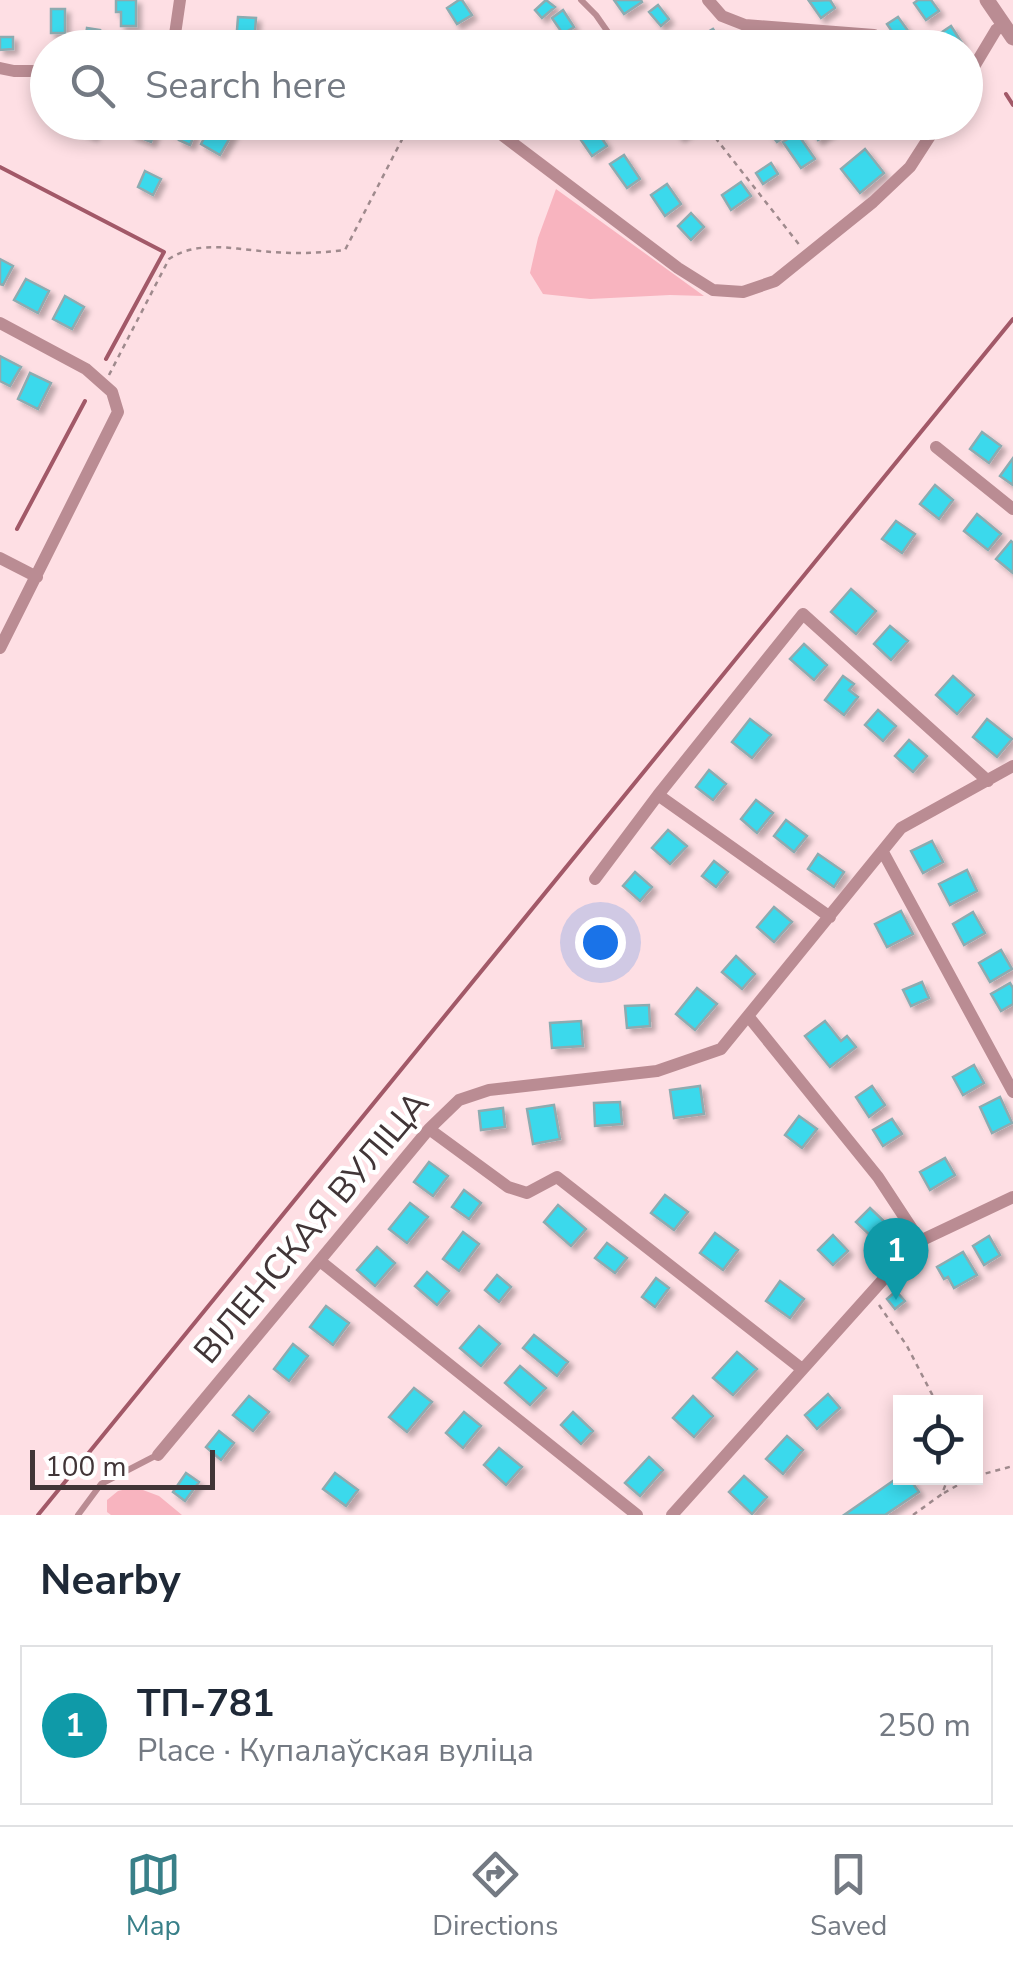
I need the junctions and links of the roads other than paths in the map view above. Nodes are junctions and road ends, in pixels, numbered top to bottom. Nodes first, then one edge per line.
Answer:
1 (180, 0) edge
2 (580, 0) edge
3 (708, 0) edge
4 (987, 0) edge
5 (176, 30) edge
6 (606, 30) edge
7 (815, 30) edge
8 (1008, 32) edge
9 (983, 52) edge
10 (0, 68) edge
11 (30, 71) edge
12 (509, 140) edge
13 (927, 140) edge
14 (0, 322) edge
15 (936, 447) dead end
16 (1013, 509) edge
17 (0, 558) edge
18 (37, 577) junction
19 (0, 648) edge
20 (1013, 766) edge
21 (988, 781) junction
22 (658, 795) junction
23 (884, 852) junction
24 (595, 879) dead end
25 (830, 917) junction
26 (748, 1016) junction
27 (1013, 1092) edge
28 (429, 1129) junction
29 (1013, 1197) edge
30 (920, 1242) junction
31 (320, 1261) junction
32 (802, 1369) junction
33 (158, 1455) joint
34 (78, 1515) edge
35 (637, 1515) edge
36 (672, 1515) edge

1 - 5 street
2 - 6 lane
3 - 7 street
4 - 8 street
8 - 9 street
10 - 11 street
12 - 13 street
14 - 18 street
15 - 16 street
17 - 18 street
18 - 19 street
20 - 21 street, ВІЛЕНСКАЯ ВУЛІЦА
21 - 22 street
21 - 23 street, ВІЛЕНСКАЯ ВУЛІЦА
22 - 24 street
22 - 25 street
23 - 25 street, ВІЛЕНСКАЯ ВУЛІЦА
23 - 27 street
25 - 26 street, ВІЛЕНСКАЯ ВУЛІЦА
26 - 28 street, ВІЛЕНСКАЯ ВУЛІЦА
26 - 30 street
28 - 31 street, ВІЛЕНСКАЯ ВУЛІЦА
28 - 32 street
29 - 30 street
30 - 32 street
31 - 33 street, ВІЛЕНСКАЯ ВУЛІЦА
31 - 35 street
32 - 36 street
33 - 34 lane

